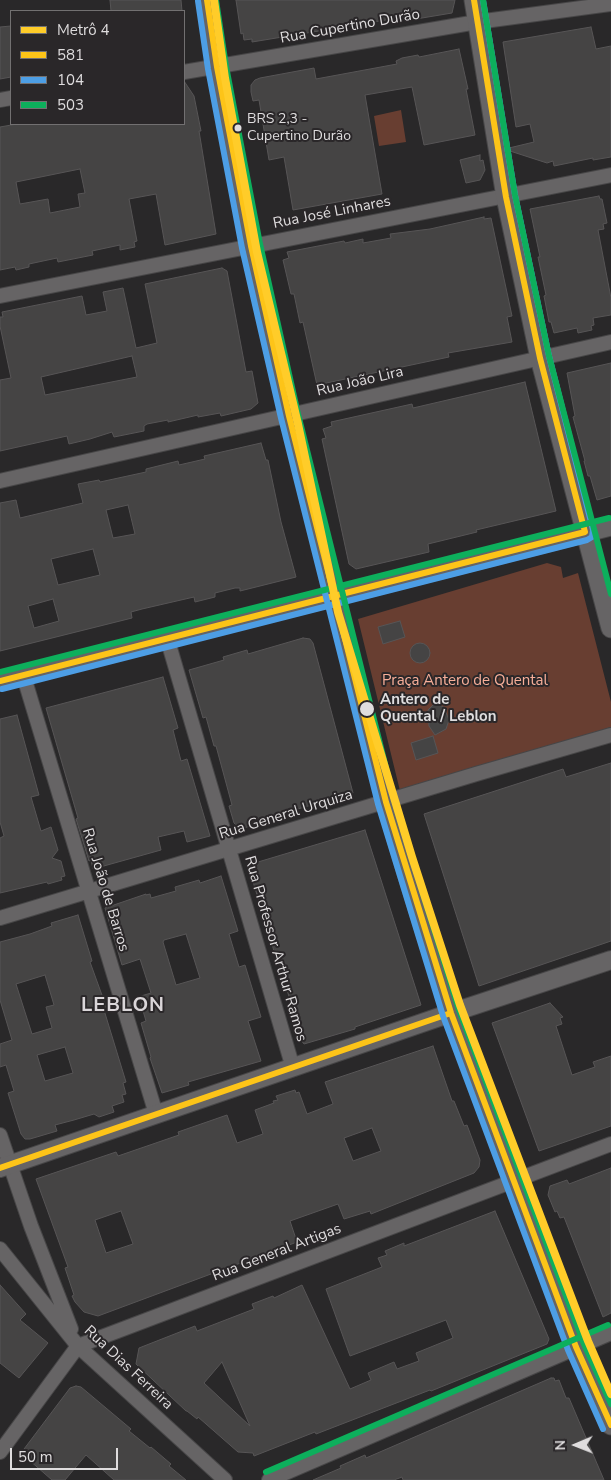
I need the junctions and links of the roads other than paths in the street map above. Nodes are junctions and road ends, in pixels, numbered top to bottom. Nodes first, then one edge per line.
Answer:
1 (207, 0) edge
2 (474, 0) edge
3 (611, 4) edge
4 (477, 22) junction
5 (216, 67) junction
6 (185, 72) edge
7 (611, 175) edge
8 (506, 197) junction
9 (251, 246) junction
10 (0, 296) edge
11 (611, 342) edge
12 (540, 358) junction
13 (289, 416) junction
14 (0, 481) edge
15 (611, 526) edge
16 (585, 532) junction
17 (335, 596) junction
18 (611, 628) edge
19 (166, 638) junction
20 (23, 674) junction
21 (0, 681) edge
22 (611, 735) edge
23 (386, 802) junction
24 (229, 849) junction
25 (88, 892) junction
26 (0, 918) edge
27 (611, 960) edge
28 (451, 1014) junction
29 (293, 1068) junction
30 (156, 1114) junction
31 (0, 1136) edge
32 (611, 1144) edge
33 (5, 1166) edge
34 (514, 1180) junction
35 (0, 1249) edge
36 (611, 1333) edge
37 (78, 1346) junction
38 (576, 1347) junction
39 (611, 1425) edge
40 (0, 1452) edge
41 (225, 1480) edge
42 (269, 1480) edge

1 - 5 main road
2 - 4 main road
3 - 4 street, Rua Cupertino Durão
4 - 5 street, Rua Cupertino Durão
4 - 8 main road
5 - 6 street, Rua Cupertino Durão
5 - 9 main road
7 - 8 street, Rua José Linhares
8 - 9 street, Rua José Linhares
8 - 12 main road
9 - 10 street, Rua José Linhares
9 - 13 main road
11 - 12 street, Rua João Lira
12 - 13 street, Rua João Lira
12 - 16 main road
13 - 14 street, Rua João Lira
13 - 17 main road
15 - 16 main road
16 - 17 main road
16 - 18 main road
17 - 19 main road
17 - 23 main road
19 - 20 main road
19 - 24 street, Rua Professor Arthur Ramos
20 - 21 main road
20 - 25 street, Rua João de Barros
22 - 23 street, Rua General Urquiza
23 - 24 street, Rua General Urquiza
23 - 28 main road
24 - 25 street, Rua General Urquiza
24 - 29 street, Rua Professor Arthur Ramos
25 - 26 street, Rua General Urquiza
25 - 30 street, Rua João de Barros
27 - 28 street
28 - 29 street
28 - 34 main road
29 - 30 street
30 - 33 street
31 - 33 street
32 - 34 street, Rua General Artigas
33 - 37 street
34 - 37 street, Rua General Artigas
34 - 38 main road
35 - 37 street, Rua Dias Ferreira
36 - 38 street
37 - 40 street
37 - 41 street, Rua Dias Ferreira
38 - 39 main road
38 - 42 street

